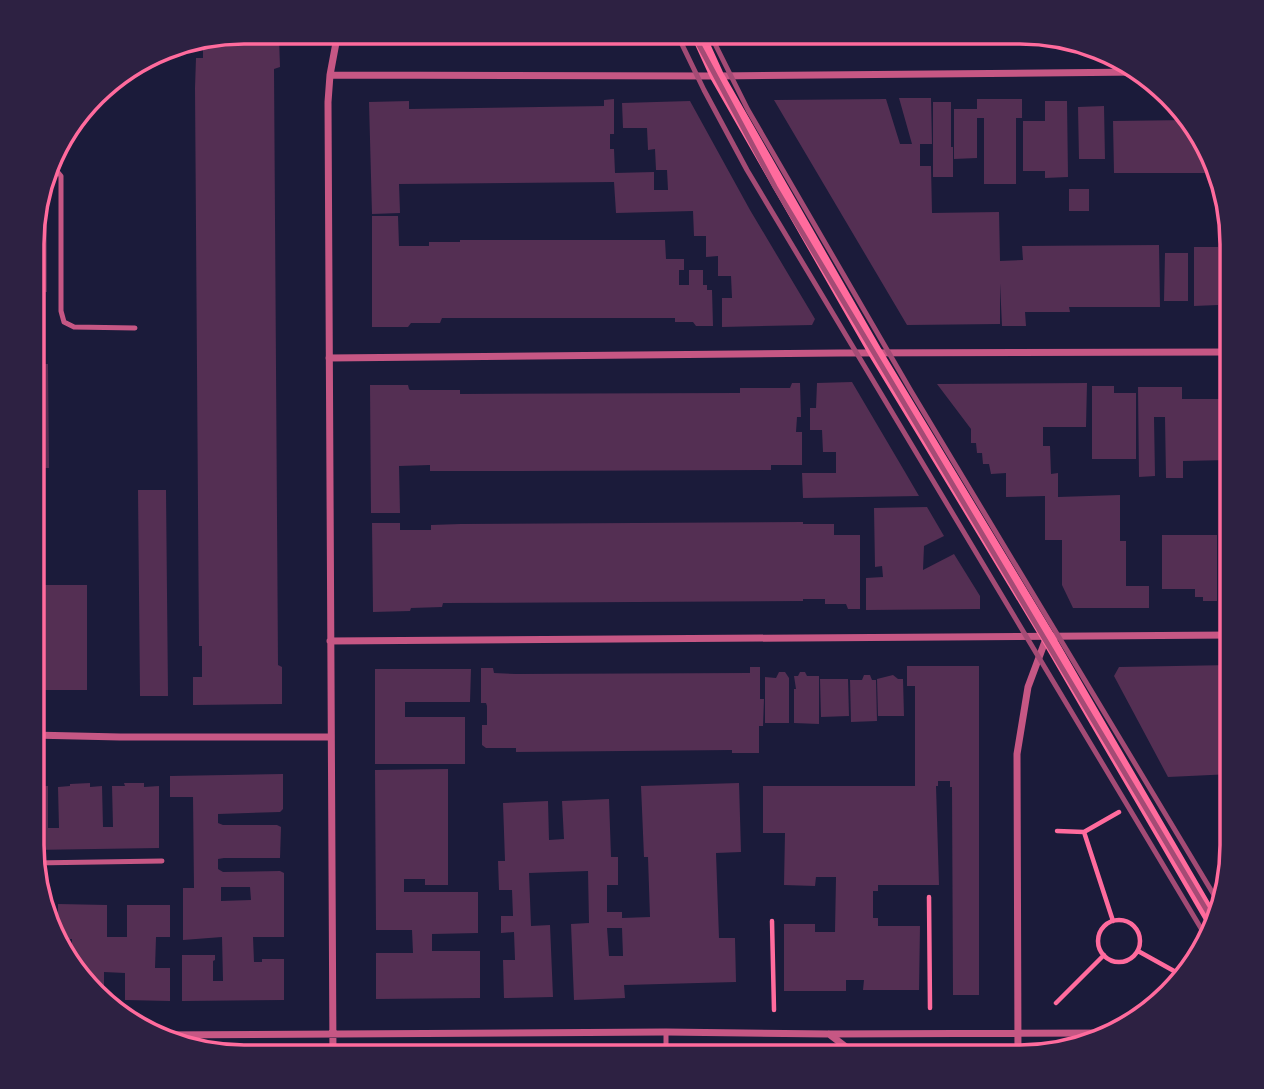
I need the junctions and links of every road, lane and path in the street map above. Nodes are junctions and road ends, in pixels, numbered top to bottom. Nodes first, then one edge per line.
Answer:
1 (336, 44) edge
2 (702, 44) edge
3 (1122, 72) edge
4 (330, 75) junction
5 (717, 76) junction
6 (57, 172) edge
7 (135, 328) dead end
8 (875, 352) junction
9 (1220, 352) edge
10 (329, 358) junction
11 (1220, 635) edge
12 (1047, 636) junction
13 (330, 642) junction
14 (44, 735) edge
15 (331, 737) junction
16 (1119, 812) dead end
17 (1057, 831) dead end
18 (1084, 832) junction
19 (162, 861) dead end
20 (45, 863) edge
21 (929, 897) dead end
22 (1208, 914) edge
23 (772, 921) dead end
24 (1113, 921) junction
25 (1137, 951) junction
26 (1104, 956) junction
27 (1175, 972) edge
28 (1056, 1003) dead end
29 (930, 1008) dead end
30 (774, 1010) dead end
31 (666, 1032) junction
32 (332, 1034) junction
33 (829, 1034) junction
34 (1019, 1034) junction
35 (180, 1035) edge
36 (1078, 1036) edge
37 (332, 1045) edge
38 (666, 1045) edge
39 (843, 1045) edge
40 (1019, 1045) edge

1 - 4 street
2 - 5 main road
3 - 5 street
4 - 5 street
4 - 10 street
5 - 8 main road
6 - 7 lane
8 - 9 street
8 - 10 street
8 - 12 main road
10 - 13 street
11 - 12 street
12 - 13 street
12 - 22 main road
12 - 34 street
13 - 15 street
14 - 15 street
15 - 32 street
16 - 18 path
17 - 18 path
18 - 24 path
19 - 20 lane
21 - 29 path
23 - 30 path
24 - 25 path
24 - 26 path
25 - 26 path
25 - 27 path
26 - 28 path
31 - 32 street
31 - 33 street
31 - 38 lane
32 - 35 street
32 - 37 street
33 - 34 street
33 - 39 street
34 - 36 street
34 - 40 street

